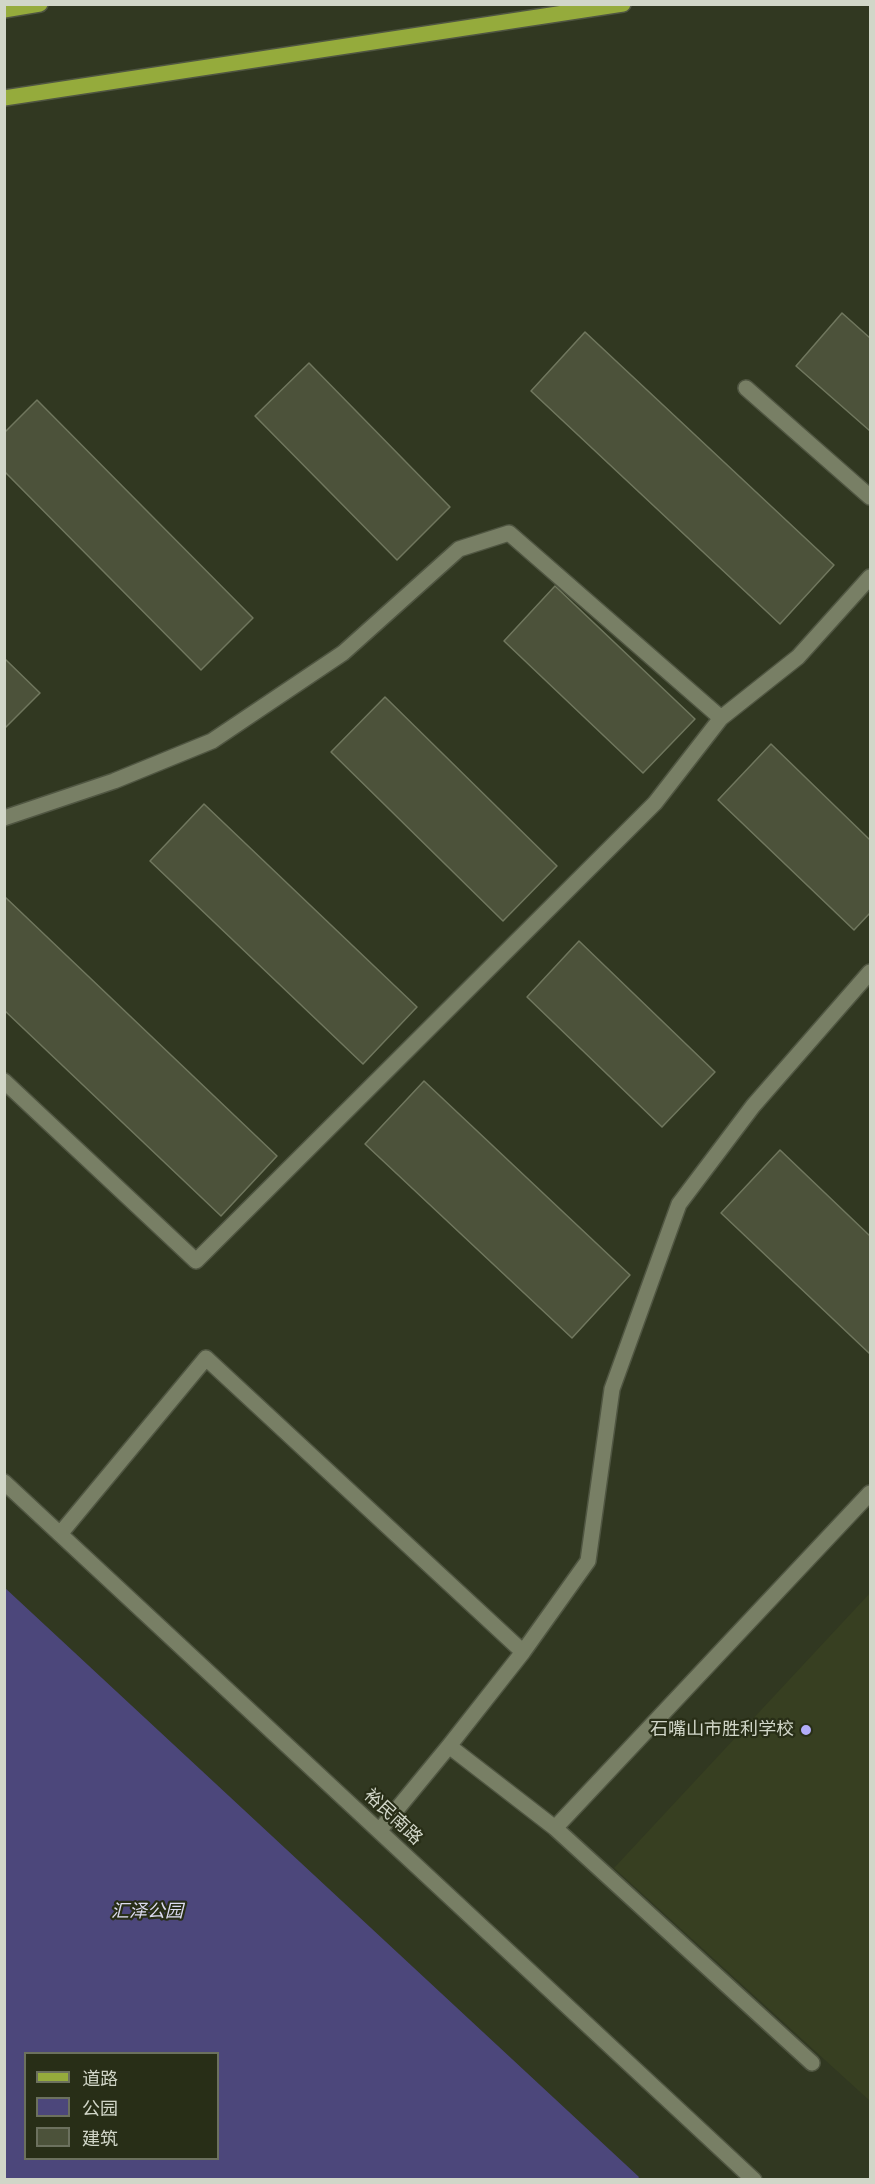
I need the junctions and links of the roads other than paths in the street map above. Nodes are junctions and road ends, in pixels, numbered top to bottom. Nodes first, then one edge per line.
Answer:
1 (40, 4) edge
2 (623, 4) edge
3 (4, 10) edge
4 (4, 98) edge
5 (746, 388) dead end
6 (870, 497) edge
7 (870, 577) edge
8 (721, 718) junction
9 (4, 818) edge
10 (870, 972) edge
11 (4, 1081) edge
12 (4, 1482) edge
13 (870, 1493) edge
14 (60, 1534) junction
15 (523, 1652) junction
16 (449, 1746) junction
17 (555, 1828) junction
18 (379, 1831) junction
19 (812, 2063) dead end
20 (754, 2180) edge

1 - 3 main road
2 - 4 main road
5 - 6 street
7 - 8 street
8 - 9 street
8 - 11 street
10 - 15 street
12 - 14 street, 裕民南路
13 - 17 street
14 - 15 street
14 - 18 street, 裕民南路
15 - 16 street
16 - 17 street
16 - 18 street
17 - 19 street
18 - 20 street, 裕民南路

